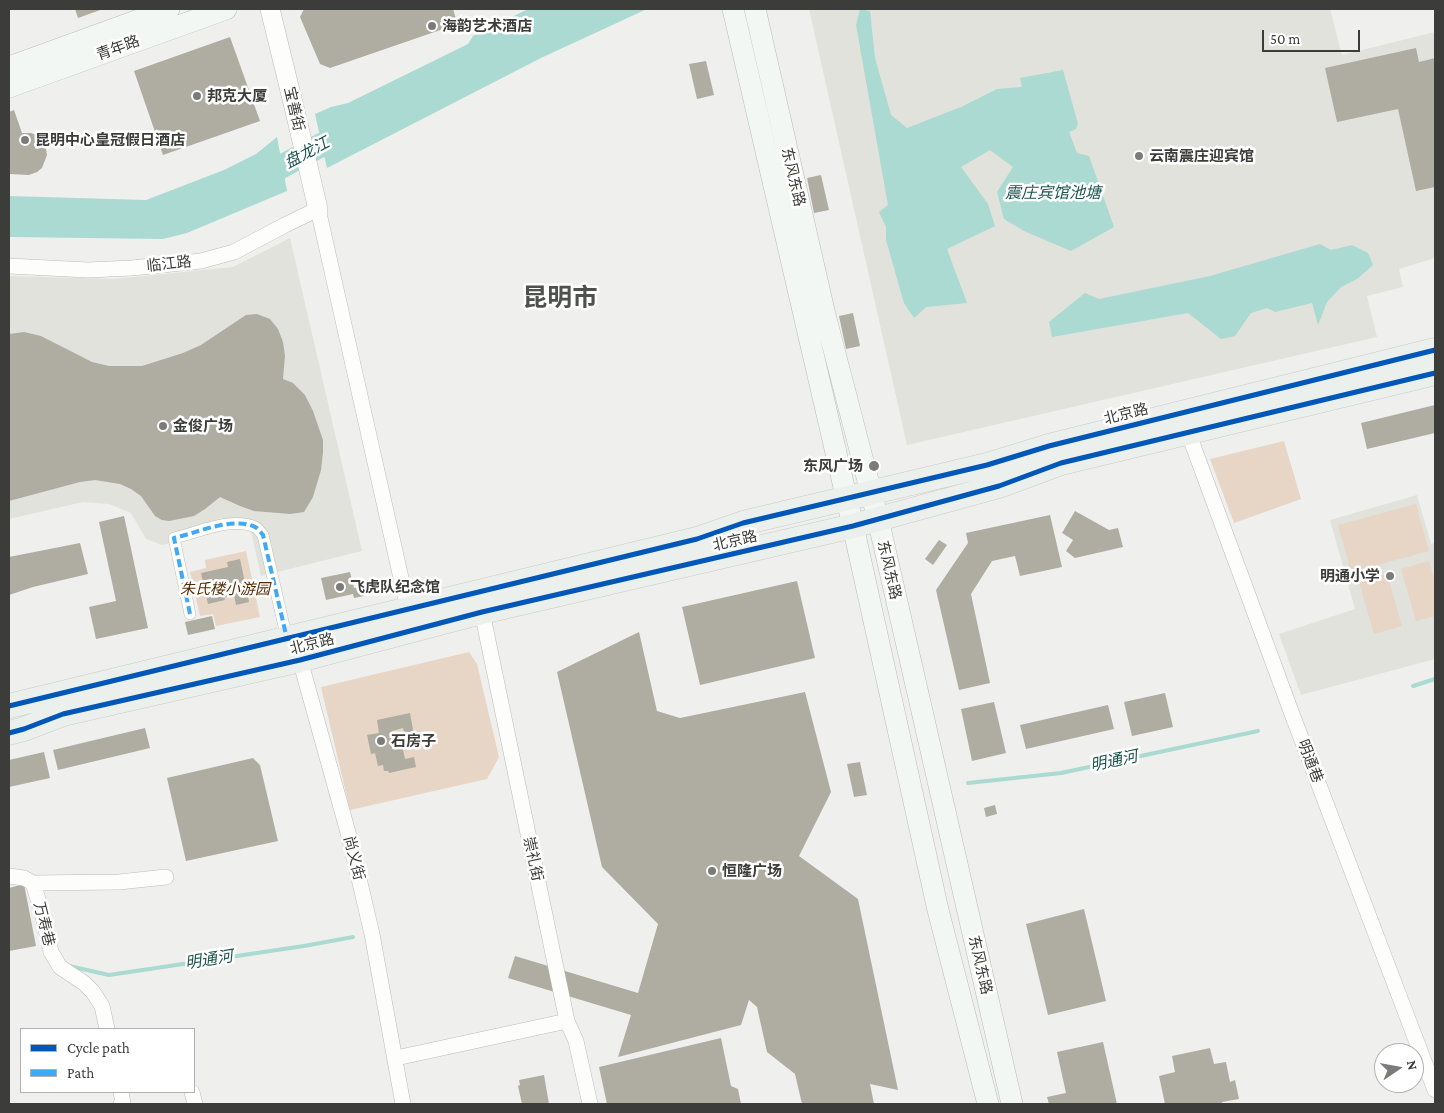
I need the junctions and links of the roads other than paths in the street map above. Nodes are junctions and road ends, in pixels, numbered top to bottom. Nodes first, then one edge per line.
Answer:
1 (169, 9) edge
2 (226, 9) edge
3 (270, 9) edge
4 (733, 9) edge
5 (755, 9) edge
6 (9, 67) edge
7 (9, 87) edge
8 (318, 209) junction
9 (9, 266) edge
10 (1435, 350) edge
11 (1435, 373) edge
12 (1188, 432) junction
13 (870, 494) junction
14 (845, 500) junction
15 (878, 519) junction
16 (852, 526) junction
17 (408, 609) junction
18 (482, 612) junction
19 (190, 614) dead end
20 (286, 639) junction
21 (300, 660) junction
22 (9, 706) edge
23 (9, 733) edge
24 (9, 876) edge
25 (166, 877) dead end
26 (34, 883) junction
27 (567, 1021) junction
28 (107, 1028) edge
29 (396, 1058) junction
30 (1435, 1090) edge
31 (403, 1104) edge
32 (590, 1104) edge
33 (988, 1104) edge
34 (1012, 1104) edge

1 - 6 main road, 青年路
2 - 7 main road, 青年路
3 - 8 street, 宝善街
4 - 14 main road, 东风东路
5 - 13 main road, 东风东路
8 - 9 street, 临江路
8 - 17 street
10 - 13 main road, 北京路
11 - 12 main road, 北京路
12 - 15 main road, 北京路
12 - 30 street, 明通巷
13 - 14 main road, 北京路
13 - 15 main road, 东风东路
14 - 16 main road, 东风东路
14 - 17 main road, 北京路
15 - 16 main road, 北京路
15 - 34 main road, 东风东路
16 - 18 main road, 北京路
16 - 33 main road, 东风东路
17 - 20 main road, 北京路
18 - 21 main road, 北京路
18 - 27 street, 崇礼街
19 - 20 street
20 - 22 main road, 北京路
21 - 23 main road, 北京路
21 - 29 street, 尚义街
24 - 26 street, 万寿巷
25 - 26 street
26 - 28 street, 万寿巷
27 - 29 street
27 - 32 street, 崇礼街
29 - 31 street, 尚义街

